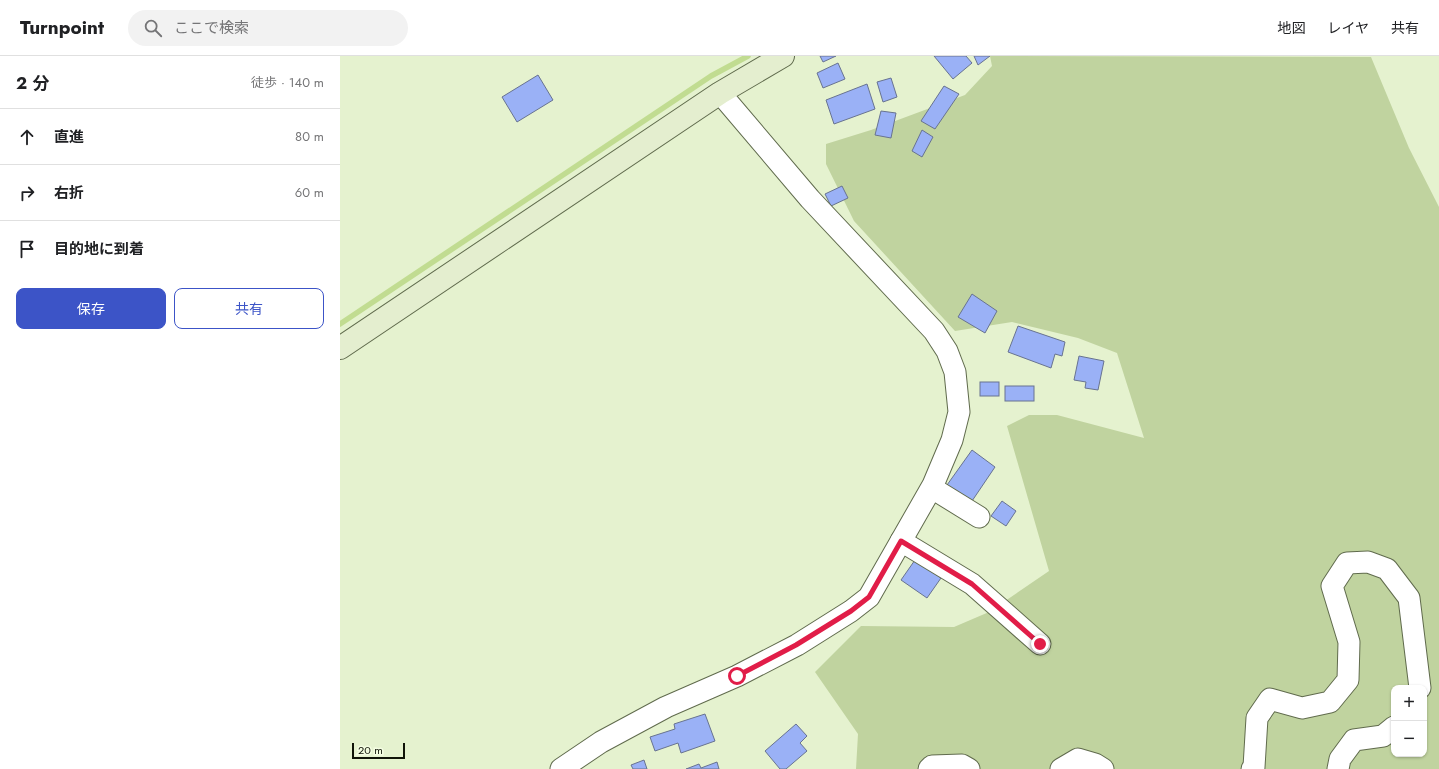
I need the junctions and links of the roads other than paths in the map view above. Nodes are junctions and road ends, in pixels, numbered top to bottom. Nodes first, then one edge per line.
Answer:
1 (783, 56) edge
2 (720, 93) junction
3 (340, 348) edge
4 (932, 488) junction
5 (979, 517) dead end
6 (901, 541) junction
7 (1040, 644) dead end
8 (1420, 685) edge
9 (1391, 729) edge
10 (561, 769) edge
11 (929, 769) edge
12 (969, 769) edge
13 (1061, 769) edge
14 (1103, 769) edge
15 (1252, 769) edge
16 (1338, 769) edge

1 - 2 street
2 - 3 street
2 - 4 street
4 - 5 street
4 - 6 street
6 - 7 street
6 - 10 street
8 - 15 street
9 - 16 street
11 - 12 street
13 - 14 street

